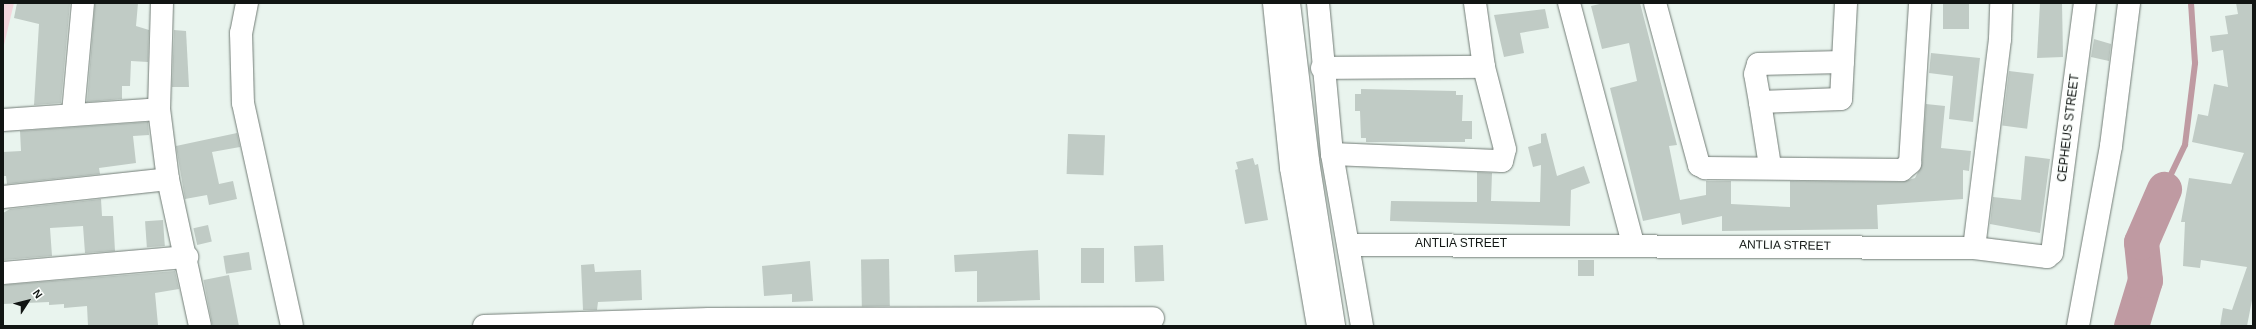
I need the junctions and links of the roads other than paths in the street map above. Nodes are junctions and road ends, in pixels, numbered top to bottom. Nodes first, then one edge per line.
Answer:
1 (83, 3) edge
2 (162, 3) edge
3 (247, 3) edge
4 (1274, 3) edge
5 (1289, 3) edge
6 (1318, 3) edge
7 (1475, 3) edge
8 (1569, 3) edge
9 (1655, 3) edge
10 (1846, 3) edge
11 (1920, 3) edge
12 (2001, 3) edge
13 (2085, 3) edge
14 (2129, 3) edge
15 (1843, 62) junction
16 (1484, 67) junction
17 (1322, 68) junction
18 (1760, 102) junction
19 (159, 109) junction
20 (73, 113) junction
21 (3, 120) edge
22 (1332, 154) junction
23 (1770, 166) junction
24 (168, 179) junction
25 (3, 197) edge
26 (1633, 244) junction
27 (1349, 245) junction
28 (1974, 248) junction
29 (2052, 253) joint
30 (187, 257) junction
31 (3, 273) edge
32 (1153, 318) dead end
33 (200, 326) edge
34 (292, 326) edge
35 (484, 326) edge
36 (1318, 326) edge
37 (1334, 326) edge
38 (1362, 326) edge
39 (2078, 326) edge

1 - 20 street
2 - 19 street
3 - 34 street
4 - 36 street
5 - 37 street
6 - 17 street
7 - 16 street
8 - 26 street
9 - 23 street
10 - 15 street
11 - 23 street
12 - 28 street
13 - 29 street, CEPHEUS STREET
14 - 39 street
15 - 18 street
15 - 18 street
16 - 17 street
16 - 22 street
17 - 22 street
18 - 23 street
19 - 20 street
19 - 24 street
20 - 21 street
22 - 27 street
24 - 25 street
24 - 30 street
26 - 27 street, ANTLIA STREET
26 - 28 street, ANTLIA STREET
27 - 38 street
28 - 29 street, ANTLIA STREET
30 - 31 street
30 - 33 street
32 - 35 street

